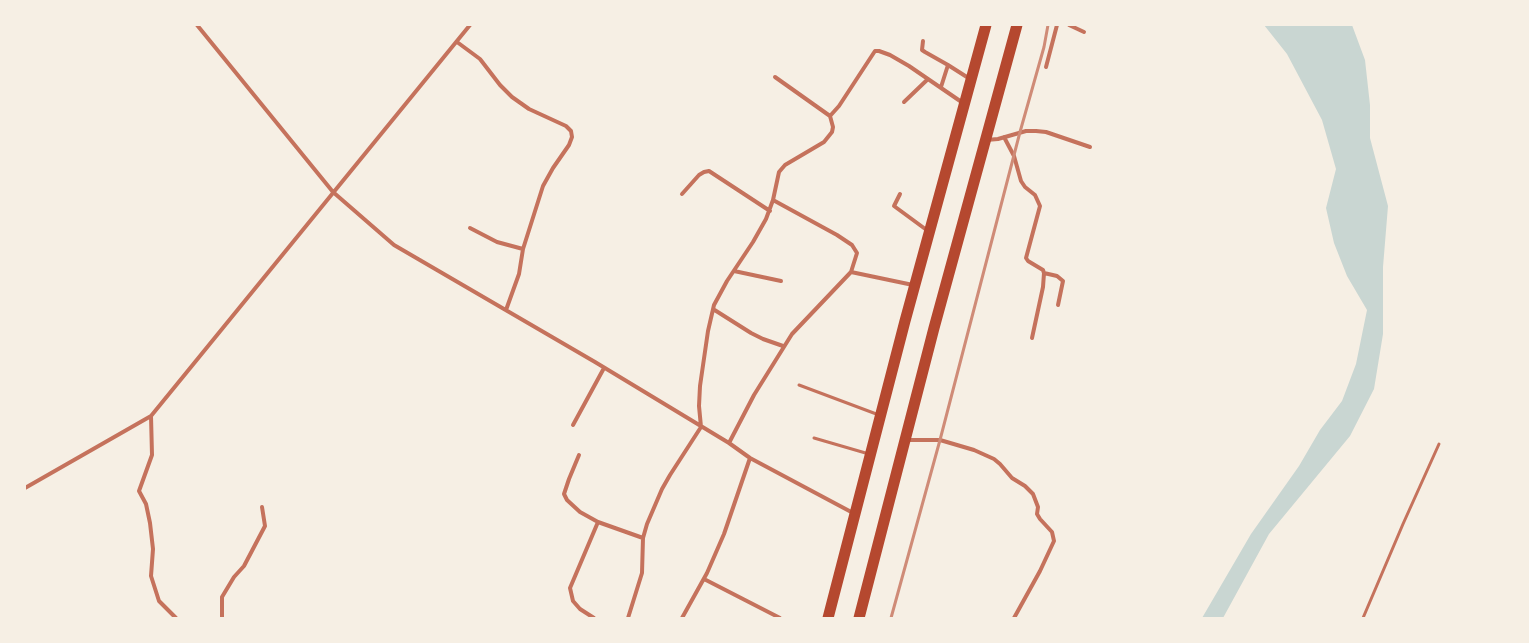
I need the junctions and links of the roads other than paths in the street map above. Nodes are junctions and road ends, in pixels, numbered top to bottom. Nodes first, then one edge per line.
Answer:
1 (197, 25) edge
2 (470, 25) edge
3 (986, 25) edge
4 (1017, 25) edge
5 (1057, 25) edge
6 (1069, 25) edge
7 (1084, 32) dead end
8 (923, 41) dead end
9 (457, 42) junction
10 (948, 65) junction
11 (1046, 66) dead end
12 (775, 77) dead end
13 (928, 79) junction
14 (971, 80) junction
15 (941, 87) junction
16 (904, 102) dead end
17 (965, 104) junction
18 (830, 116) junction
19 (1004, 137) junction
20 (986, 140) junction
21 (1090, 147) dead end
22 (333, 192) junction
23 (682, 194) dead end
24 (900, 194) dead end
25 (773, 200) junction
26 (770, 211) junction
27 (470, 228) dead end
28 (930, 232) junction
29 (522, 249) junction
30 (734, 271) junction
31 (851, 272) junction
32 (1044, 273) junction
33 (781, 281) dead end
34 (915, 286) junction
35 (1058, 305) dead end
36 (713, 309) junction
37 (506, 310) junction
38 (1032, 338) dead end
39 (783, 346) junction
40 (604, 368) junction
41 (799, 385) dead end
42 (151, 416) junction
43 (880, 416) junction
44 (573, 425) dead end
45 (701, 427) junction
46 (814, 438) dead end
47 (905, 440) junction
48 (729, 444) junction
49 (1439, 444) dead end
50 (871, 454) junction
51 (579, 455) dead end
52 (750, 458) junction
53 (25, 488) edge
54 (262, 507) dead end
55 (855, 514) junction
56 (598, 522) junction
57 (643, 538) junction
58 (704, 579) junction
59 (176, 618) edge
60 (222, 618) edge
61 (594, 618) edge
62 (628, 618) edge
63 (682, 618) edge
64 (780, 618) edge
65 (828, 618) edge
66 (858, 618) edge
67 (1014, 618) edge
68 (1363, 618) edge

1 - 22 street
2 - 9 street
3 - 14 highway
4 - 20 highway
5 - 11 street
6 - 7 street
8 - 10 street
9 - 22 street
9 - 29 street
10 - 14 street
10 - 15 street
12 - 18 street
13 - 15 street
13 - 16 street
13 - 18 street
14 - 17 highway
15 - 17 street
17 - 28 highway
18 - 25 street
19 - 20 street
19 - 21 street
19 - 32 street
20 - 47 highway
22 - 37 street
22 - 42 street
23 - 26 street
24 - 28 street
25 - 26 street
25 - 31 street
26 - 30 street
27 - 29 street
28 - 34 highway
29 - 37 street
30 - 33 street
30 - 36 street
31 - 34 street
31 - 39 street
32 - 35 street
32 - 38 street
34 - 43 highway
36 - 39 street
36 - 45 street
37 - 40 street
39 - 48 street
40 - 44 street
40 - 45 street
41 - 43 lane
42 - 53 street
42 - 59 street
43 - 50 highway
45 - 48 street
45 - 57 street
46 - 50 lane
47 - 66 highway
47 - 67 street
48 - 52 street
49 - 68 lane
50 - 55 highway
51 - 56 street
52 - 55 street
52 - 58 street
54 - 60 street
55 - 65 highway
56 - 57 street
56 - 61 street
57 - 62 street
58 - 63 street
58 - 64 street

